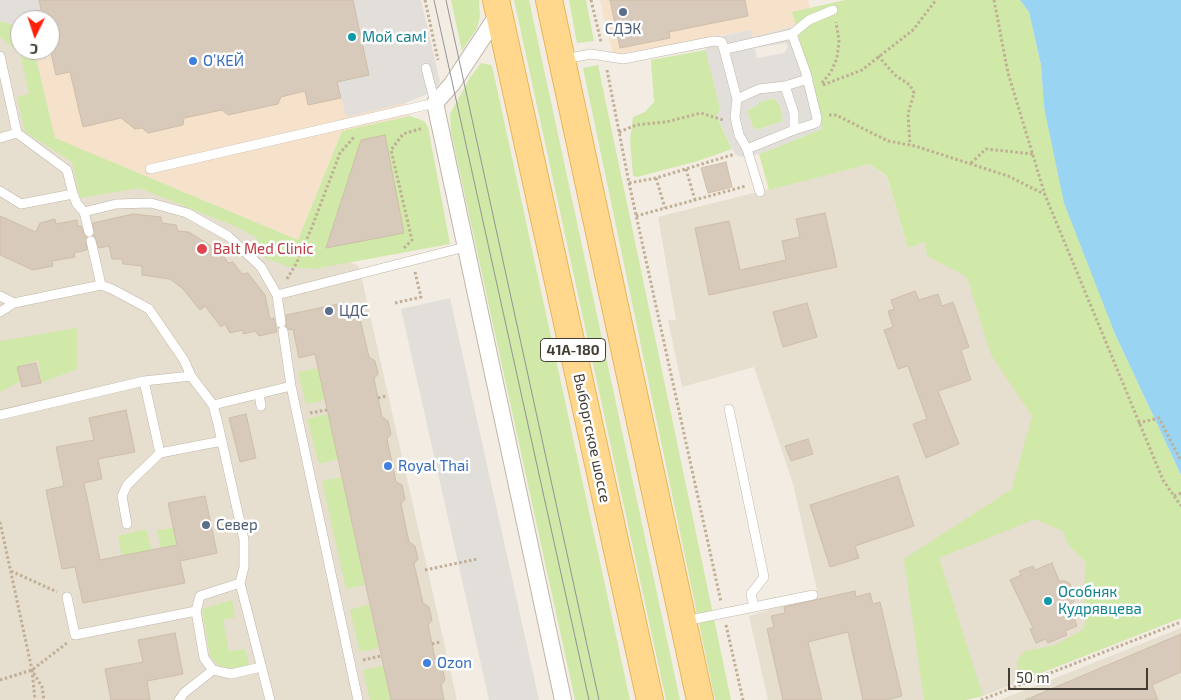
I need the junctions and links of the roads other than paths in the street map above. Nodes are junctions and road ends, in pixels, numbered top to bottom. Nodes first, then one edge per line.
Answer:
1 (549, 0) edge
2 (497, 7) edge
3 (834, 10) road end
4 (792, 34) junction
5 (726, 49) junction
6 (0, 56) edge
7 (562, 60) junction
8 (426, 68) dead end
9 (808, 79) junction
10 (785, 86) junction
11 (440, 98) junction
12 (738, 99) junction
13 (794, 130) junction
14 (17, 133) junction
15 (0, 138) edge
16 (747, 149) junction
17 (150, 169) dead end
18 (758, 188) road end
19 (0, 191) edge
20 (73, 194) junction
21 (84, 212) junction
22 (465, 247) junction
23 (101, 285) junction
24 (277, 295) junction
25 (0, 296) edge
26 (14, 303) junction
27 (0, 312) edge
28 (191, 376) junction
29 (144, 381) junction
30 (291, 386) junction
31 (259, 394) junction
32 (213, 406) junction
33 (261, 406) dead end
34 (729, 409) dead end
35 (0, 415) edge
36 (222, 441) junction
37 (160, 453) junction
38 (127, 524) dead end
39 (240, 584) junction
40 (812, 595) dead end
41 (66, 596) road end
42 (754, 607) junction
43 (196, 611) junction
44 (683, 621) junction
45 (262, 667) junction
46 (213, 670) junction
47 (179, 700) edge
48 (270, 700) edge
49 (358, 700) edge
50 (563, 700) edge
51 (650, 700) edge
52 (700, 700) edge

1 - 7 main road, 41А-180
2 - 11 street
2 - 51 main road, Выборгское шоссе / 41А-180
3 - 4 lane
4 - 5 lane
4 - 9 lane
5 - 7 lane
5 - 12 lane
6 - 14 lane
7 - 44 main road, 41А-180
8 - 11 lane
9 - 10 lane
9 - 13 lane
10 - 12 lane
10 - 13 lane
11 - 17 lane
11 - 22 street
12 - 16 lane
13 - 16 lane
14 - 15 lane
14 - 20 lane
16 - 18 lane
19 - 20 lane
20 - 21 lane
21 - 23 lane
21 - 24 lane
22 - 24 lane
22 - 50 street
23 - 26 lane
23 - 28 lane
24 - 30 lane
25 - 26 lane
26 - 27 lane
28 - 29 lane
28 - 32 lane
29 - 35 lane
29 - 37 lane
30 - 31 lane
30 - 49 lane
31 - 32 lane
31 - 33 lane
32 - 36 lane
34 - 42 lane
36 - 37 lane
36 - 39 lane
37 - 38 lane
39 - 43 lane
39 - 45 lane
40 - 42 lane
41 - 43 lane
42 - 44 lane
43 - 46 lane
44 - 52 main road, 41А-180
45 - 46 lane
45 - 48 lane
46 - 47 lane

